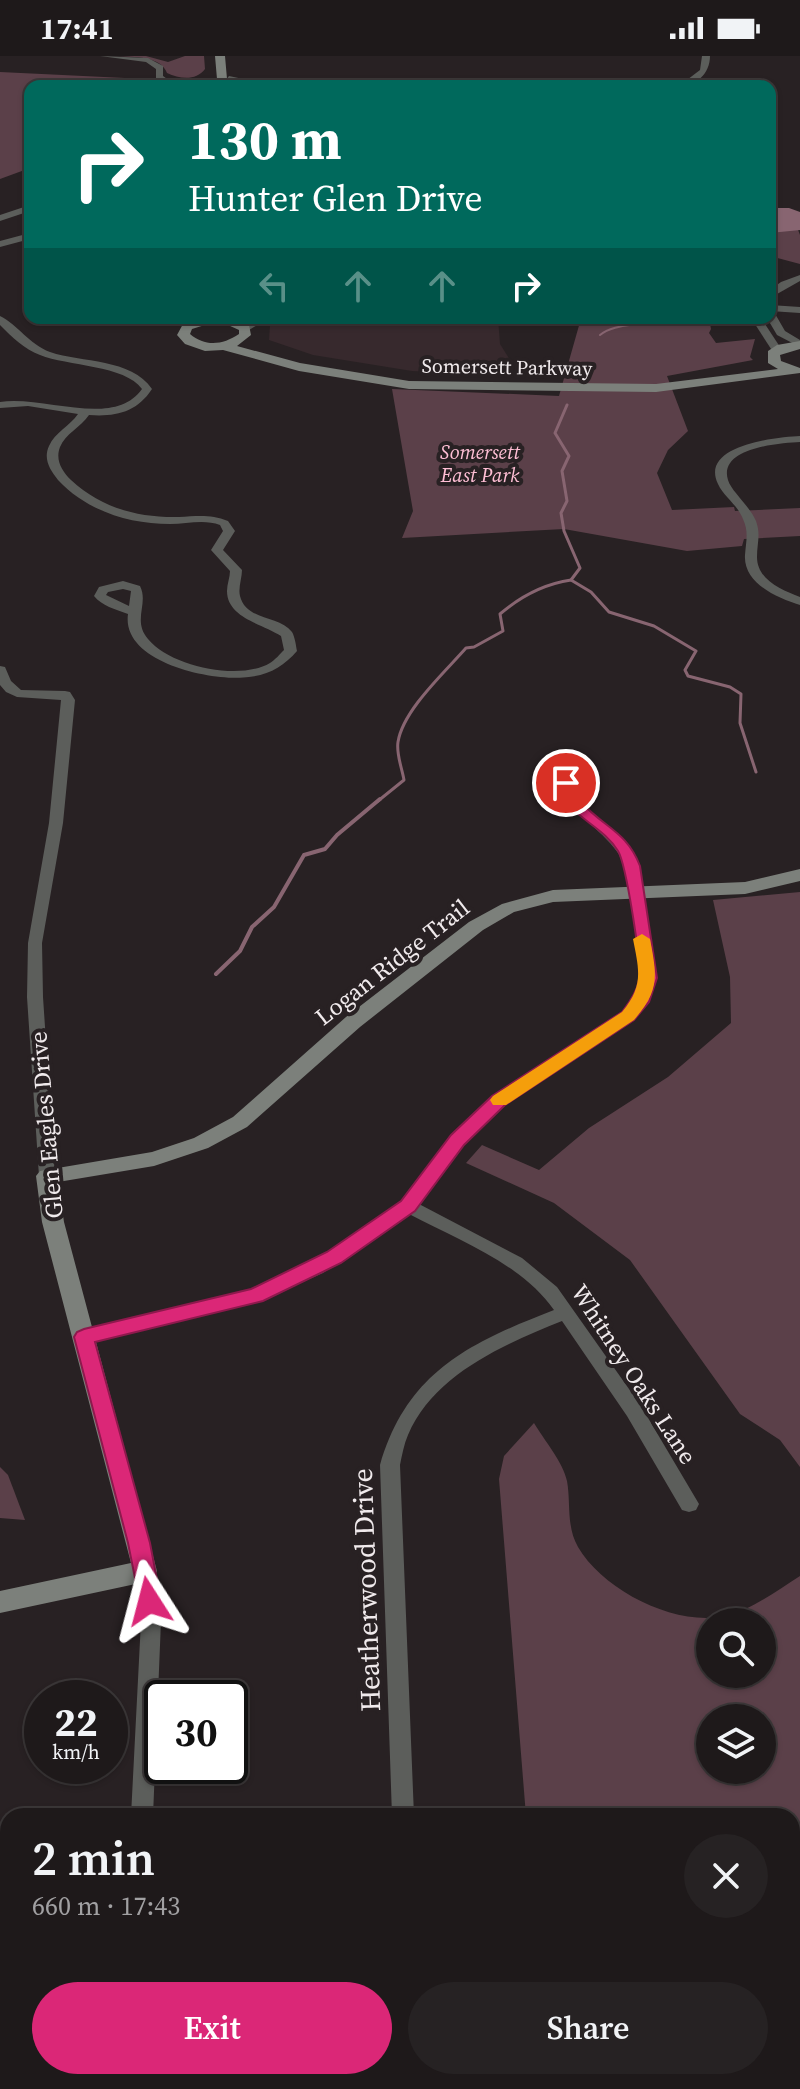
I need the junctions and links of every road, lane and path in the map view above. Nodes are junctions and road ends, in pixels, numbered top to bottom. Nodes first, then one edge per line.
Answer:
1 (104, 56) edge
2 (218, 56) edge
3 (229, 56) edge
4 (706, 56) edge
5 (164, 80) edge
6 (221, 80) edge
7 (222, 80) edge
8 (691, 80) edge
9 (24, 210) edge
10 (0, 218) edge
11 (24, 240) edge
12 (1, 243) edge
13 (800, 278) edge
14 (776, 290) edge
15 (776, 308) edge
16 (800, 310) edge
17 (0, 319) edge
18 (175, 324) edge
19 (192, 324) edge
20 (235, 324) edge
21 (256, 324) edge
22 (759, 324) edge
23 (776, 324) edge
24 (183, 331) junction
25 (245, 332) junction
26 (800, 345) edge
27 (222, 346) junction
28 (775, 355) junction
29 (797, 372) edge
30 (0, 405) edge
31 (84, 414) junction
32 (800, 439) edge
33 (800, 601) edge
34 (133, 612) dead end
35 (0, 670) edge
36 (566, 783) dead end
37 (800, 875) edge
38 (634, 894) junction
39 (47, 1176) junction
40 (408, 1206) junction
41 (567, 1312) junction
42 (84, 1337) junction
43 (689, 1504) dead end
44 (145, 1571) junction
45 (0, 1602) edge
46 (142, 1808) edge
47 (403, 1808) edge

1 - 5 street
2 - 6 main road
3 - 7 main road
4 - 8 street
9 - 10 street
11 - 12 street
13 - 14 street
15 - 16 street
17 - 31 street
18 - 24 main road
19 - 24 main road
20 - 25 main road, Somersett Parkway
21 - 25 street
22 - 28 street
23 - 26 street
24 - 27 main road, Somersett Parkway
25 - 27 main road
25 - 28 main road, Somersett Parkway
26 - 28 main road, Somersett Parkway
27 - 29 main road, Somersett Parkway
28 - 29 main road
30 - 31 street
31 - 34 street
32 - 33 street
35 - 39 street, Glen Eagles Drive
36 - 38 street
37 - 38 main road, Logan Ridge Trail
38 - 39 main road, Logan Ridge Trail
38 - 40 street
39 - 42 main road, Glen Eagles Drive
40 - 41 street, Whitney Oaks Lane
40 - 42 street
41 - 43 street, Whitney Oaks Lane
41 - 47 street, Heatherwood Drive
42 - 44 main road, Glen Eagles Drive
44 - 45 main road
44 - 46 street, Glen Eagles Drive

